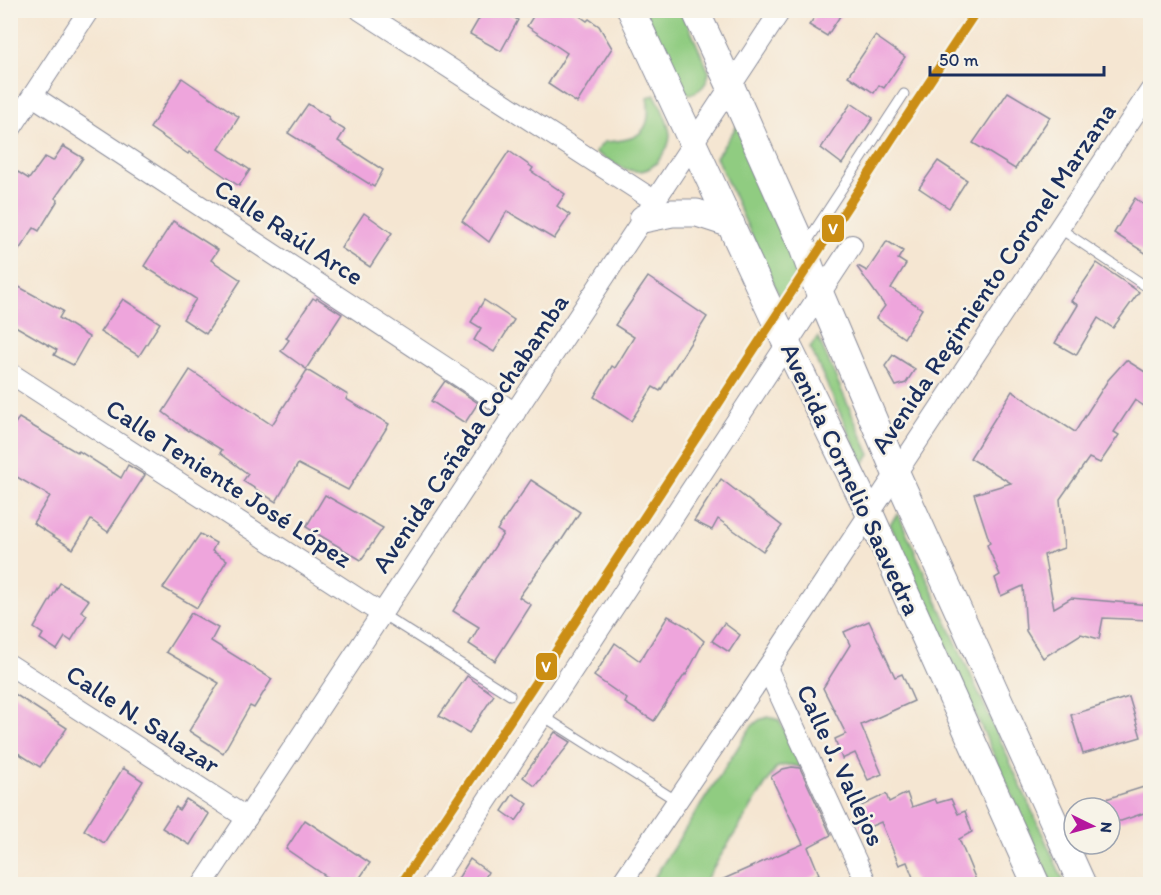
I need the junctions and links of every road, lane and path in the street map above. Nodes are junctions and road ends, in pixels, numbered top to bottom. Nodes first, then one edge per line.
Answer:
1 (89, 10) edge
2 (360, 10) edge
3 (695, 10) edge
4 (781, 10) edge
5 (629, 14) edge
6 (731, 87) junction
7 (1150, 91) edge
8 (904, 94) dead end
9 (33, 96) junction
10 (10, 130) edge
11 (693, 145) junction
12 (649, 210) junction
13 (730, 224) junction
14 (1059, 228) junction
15 (852, 245) dead end
16 (803, 249) junction
17 (1150, 289) edge
18 (820, 294) junction
19 (787, 344) junction
20 (10, 373) edge
21 (515, 413) junction
22 (896, 473) junction
23 (869, 512) junction
24 (382, 614) junction
25 (10, 665) edge
26 (766, 668) junction
27 (510, 695) dead end
28 (543, 716) junction
29 (677, 801) junction
30 (247, 818) junction
31 (203, 885) edge
32 (432, 885) edge
33 (621, 885) edge
34 (867, 885) edge
35 (1036, 885) edge
36 (1082, 885) edge

1 - 9 street
2 - 12 street
3 - 6 street, Avenida Cornelio Saavedra
4 - 6 street, Avenida Cañada Cochabamba
5 - 11 street, Avenida Cornelio Saavedra
6 - 11 street, Avenida Cañada Cochabamba
6 - 16 street, Avenida Cornelio Saavedra
7 - 14 street, Avenida Regimiento Coronel Marzana
8 - 16 lane
9 - 10 street
9 - 21 street, Calle Raúl Arce
11 - 12 street, Avenida Cañada Cochabamba
11 - 13 street, Avenida Cornelio Saavedra
12 - 13 street
12 - 21 street, Avenida Cañada Cochabamba
13 - 19 street, Avenida Cornelio Saavedra
14 - 17 lane
14 - 22 street, Avenida Regimiento Coronel Marzana
15 - 18 street
16 - 18 street, Avenida Cornelio Saavedra
18 - 19 street
18 - 22 street, Avenida Cornelio Saavedra
19 - 23 street, Avenida Cornelio Saavedra
19 - 28 street
20 - 24 street, Calle Teniente José López
21 - 24 street, Avenida Cañada Cochabamba
22 - 23 street, Avenida Regimiento Coronel Marzana
22 - 36 street, Avenida Cornelio Saavedra
23 - 26 street, Avenida Regimiento Coronel Marzana
23 - 35 street, Avenida Cornelio Saavedra
24 - 27 lane, Calle Teniente José López
24 - 30 street, Avenida Cañada Cochabamba
25 - 30 street, Calle N. Salazar
26 - 29 street, Avenida Regimiento Coronel Marzana
26 - 34 street, Calle J. Vallejos
28 - 29 lane
28 - 32 street
29 - 33 street, Avenida Regimiento Coronel Marzana
30 - 31 street, Avenida Cañada Cochabamba

